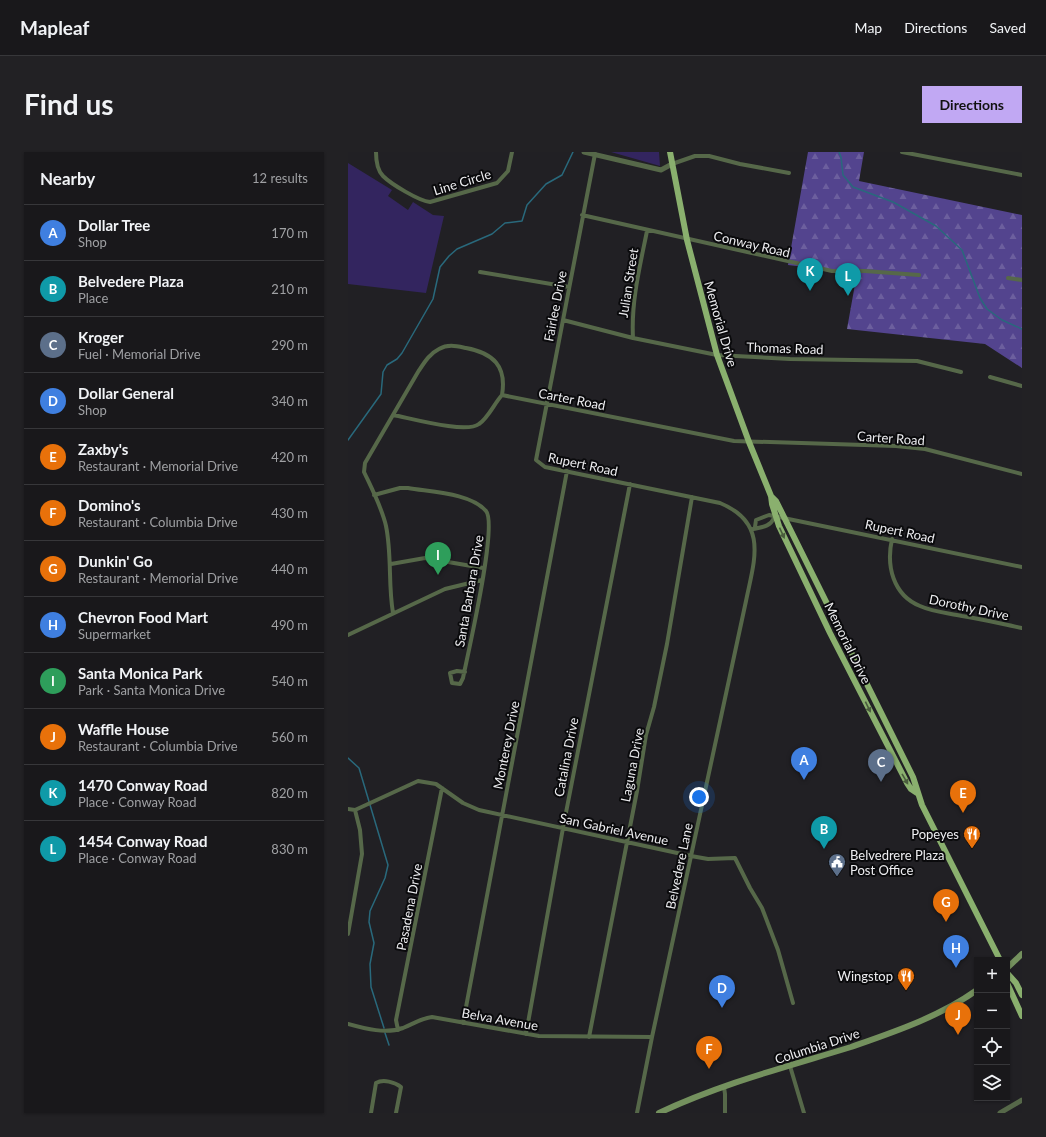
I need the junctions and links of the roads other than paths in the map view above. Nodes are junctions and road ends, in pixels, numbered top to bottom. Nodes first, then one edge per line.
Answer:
1 (376, 152) edge
2 (512, 152) edge
3 (584, 152) edge
4 (670, 152) edge
5 (902, 152) edge
6 (595, 154) junction
7 (672, 164) junction
8 (789, 173) dead end
9 (1022, 175) edge
10 (582, 215) junction
11 (647, 231) junction
12 (687, 240) junction
13 (480, 272) dead end
14 (919, 275) dead end
15 (1008, 278) dead end
16 (1022, 280) edge
17 (569, 287) junction
18 (563, 320) junction
19 (632, 338) junction
20 (717, 355) junction
21 (961, 372) dead end
22 (990, 377) dead end
23 (1022, 386) edge
24 (502, 395) junction
25 (546, 404) junction
26 (393, 415) junction
27 (749, 442) junction
28 (537, 462) joint
29 (567, 470) junction
30 (1022, 474) edge
31 (630, 484) junction
32 (374, 495) junction
33 (771, 496) junction
34 (692, 497) junction
35 (775, 518) junction
36 (785, 519) junction
37 (753, 529) junction
38 (892, 539) junction
39 (391, 564) junction
40 (1022, 567) edge
41 (484, 568) junction
42 (482, 580) junction
43 (393, 613) junction
44 (1022, 628) edge
45 (348, 635) edge
46 (465, 672) dead end
47 (442, 788) junction
48 (917, 793) junction
49 (348, 809) edge
50 (354, 810) junction
51 (503, 815) junction
52 (563, 828) junction
53 (627, 842) junction
54 (691, 856) junction
55 (348, 934) edge
56 (1022, 954) edge
57 (999, 957) edge
58 (1010, 965) edge
59 (1010, 976) edge
60 (1010, 990) edge
61 (974, 992) edge
62 (1022, 995) edge
63 (793, 1003) dead end
64 (1022, 1016) edge
65 (463, 1023) junction
66 (348, 1024) edge
67 (398, 1030) junction
68 (526, 1034) junction
69 (589, 1037) junction
70 (652, 1037) junction
71 (790, 1066) junction
72 (724, 1087) junction
73 (1022, 1100) edge
74 (371, 1113) edge
75 (396, 1113) edge
76 (637, 1113) edge
77 (659, 1113) edge
78 (725, 1113) edge
79 (804, 1113) edge
80 (1000, 1113) edge

1 - 2 street, Line Circle
3 - 6 street
4 - 7 main road, Memorial Drive
5 - 9 street
6 - 7 street
6 - 10 street, Fairlee Drive
7 - 8 street
7 - 12 main road, Memorial Drive
10 - 11 street, Conway Road
10 - 17 street, Fairlee Drive
11 - 12 street, Conway Road
11 - 19 street, Julian Street
12 - 14 street, Conway Road
12 - 20 main road, Memorial Drive
13 - 17 street
15 - 16 street
17 - 18 street, Fairlee Drive
18 - 19 street, Thomas Road
18 - 25 street, Fairlee Drive
19 - 20 street, Thomas Road
20 - 21 street, Thomas Road
20 - 27 main road, Memorial Drive
22 - 23 street
24 - 25 street, Carter Road
24 - 26 street
24 - 26 street
25 - 27 street, Carter Road
25 - 28 street, Fairlee Drive
26 - 32 street
27 - 30 street, Carter Road
27 - 33 main road, Memorial Drive
28 - 29 street, Rupert Road
29 - 31 street, Rupert Road
29 - 51 street, Monterey Drive
31 - 34 street, Rupert Road
31 - 52 street, Catalina Drive
32 - 39 street
32 - 41 street, Santa Barbara Drive
33 - 35 main road, Memorial Drive
33 - 36 main road, Memorial Drive
34 - 37 street, Rupert Road
34 - 53 street, Laguna Drive
35 - 36 street, Rupert Road
35 - 37 street
35 - 37 street, Rupert Road
35 -> 48 main road, Memorial Drive
36 - 38 street, Rupert Road
36 - 48 main road, Memorial Drive
37 - 54 street, Belvedere Lane
38 - 40 street, Rupert Road
38 - 44 street, Dorothy Drive
39 - 41 street
39 - 43 street
41 - 42 street, Santa Barbara Drive
42 - 43 street
42 - 46 street, Santa Barbara Drive
43 - 45 street
47 - 50 street, San Gabriel Avenue
47 - 51 street, San Gabriel Avenue
47 - 67 street, Pasadena Drive
48 - 57 main road, Memorial Drive
49 - 50 street
50 - 55 street
51 - 52 street, San Gabriel Avenue
51 - 65 street, Monterey Drive
52 - 53 street, San Gabriel Avenue
52 - 68 street, Catalina Drive
53 - 54 street, San Gabriel Avenue
53 - 69 street, Laguna Drive
54 - 63 street, San Gabriel Avenue
54 - 70 street, Belvedere Lane
56 - 58 main road
59 - 62 main road
60 - 64 main road
61 - 71 main road, Columbia Drive
65 - 67 street, Belva Avenue
65 - 68 street, Belva Avenue
66 - 67 street, Belva Avenue
68 - 69 street, Belva Avenue
69 - 70 street, Belva Avenue
70 - 76 street, Belvedere Lane
71 - 72 main road, Columbia Drive
71 - 79 street
72 - 77 main road, Columbia Drive
72 - 78 street
73 - 80 street
74 - 75 street

